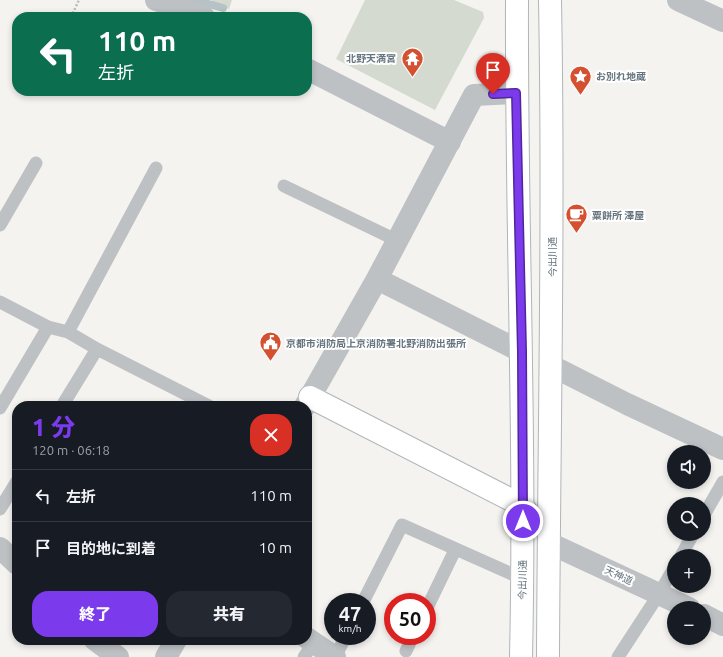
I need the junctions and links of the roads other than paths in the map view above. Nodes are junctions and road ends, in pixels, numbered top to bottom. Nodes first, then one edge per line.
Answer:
1 (156, 0) edge
2 (516, 0) edge
3 (550, 0) edge
4 (678, 0) edge
5 (190, 12) edge
6 (723, 21) edge
7 (312, 72) edge
8 (516, 93) junction
9 (450, 142) junction
10 (36, 163) dead end
11 (156, 168) dead end
12 (284, 186) dead end
13 (0, 225) edge
14 (396, 240) junction
15 (377, 279) junction
16 (0, 302) edge
17 (48, 326) junction
18 (68, 332) junction
19 (97, 349) junction
20 (522, 352) junction
21 (552, 366) junction
22 (65, 401) edge
23 (199, 401) edge
24 (308, 401) edge
25 (312, 403) edge
26 (0, 408) edge
27 (723, 450) edge
28 (723, 482) edge
29 (12, 489) edge
30 (711, 503) edge
31 (522, 506) junction
32 (0, 509) edge
33 (549, 543) junction
34 (0, 548) edge
35 (455, 550) junction
36 (12, 559) edge
37 (523, 579) junction
38 (667, 580) edge
39 (368, 593) edge
40 (434, 593) edge
41 (659, 594) junction
42 (674, 601) edge
43 (711, 618) edge
44 (723, 624) edge
45 (102, 645) edge
46 (173, 645) edge
47 (341, 645) edge
48 (409, 645) edge
49 (308, 646) edge
50 (406, 651) dead end
51 (118, 657) edge
52 (166, 657) edge
53 (335, 657) edge
54 (521, 657) edge
55 (548, 657) edge
56 (618, 657) edge

1 - 5 street
2 - 8 main road, 今出川通
3 - 21 main road, 今出川通
4 - 6 street
7 - 9 street
8 - 9 street
8 - 20 main road, 今出川通
9 - 14 street
10 - 13 lane
11 - 18 lane
12 - 14 lane
14 - 15 street
15 - 20 street
15 - 24 street
16 - 17 lane
17 - 18 lane
17 - 26 lane
18 - 19 lane
19 - 22 lane
19 - 23 lane
20 - 31 main road, 今出川通
21 - 27 street
21 - 33 main road, 今出川通
25 - 31 main road
28 - 30 lane
29 - 32 lane
31 - 33 main road
31 - 37 main road, 今出川通
33 - 41 street, 天神道
33 - 55 main road, 今出川通
34 - 36 street
35 - 37 lane
35 - 39 lane
35 - 40 lane
37 - 54 main road, 今出川通
38 - 41 lane
41 - 42 street, 天神道
41 - 56 lane
43 - 44 street
45 - 51 street
46 - 52 street
47 - 53 lane
48 - 50 lane
49 - 53 street

